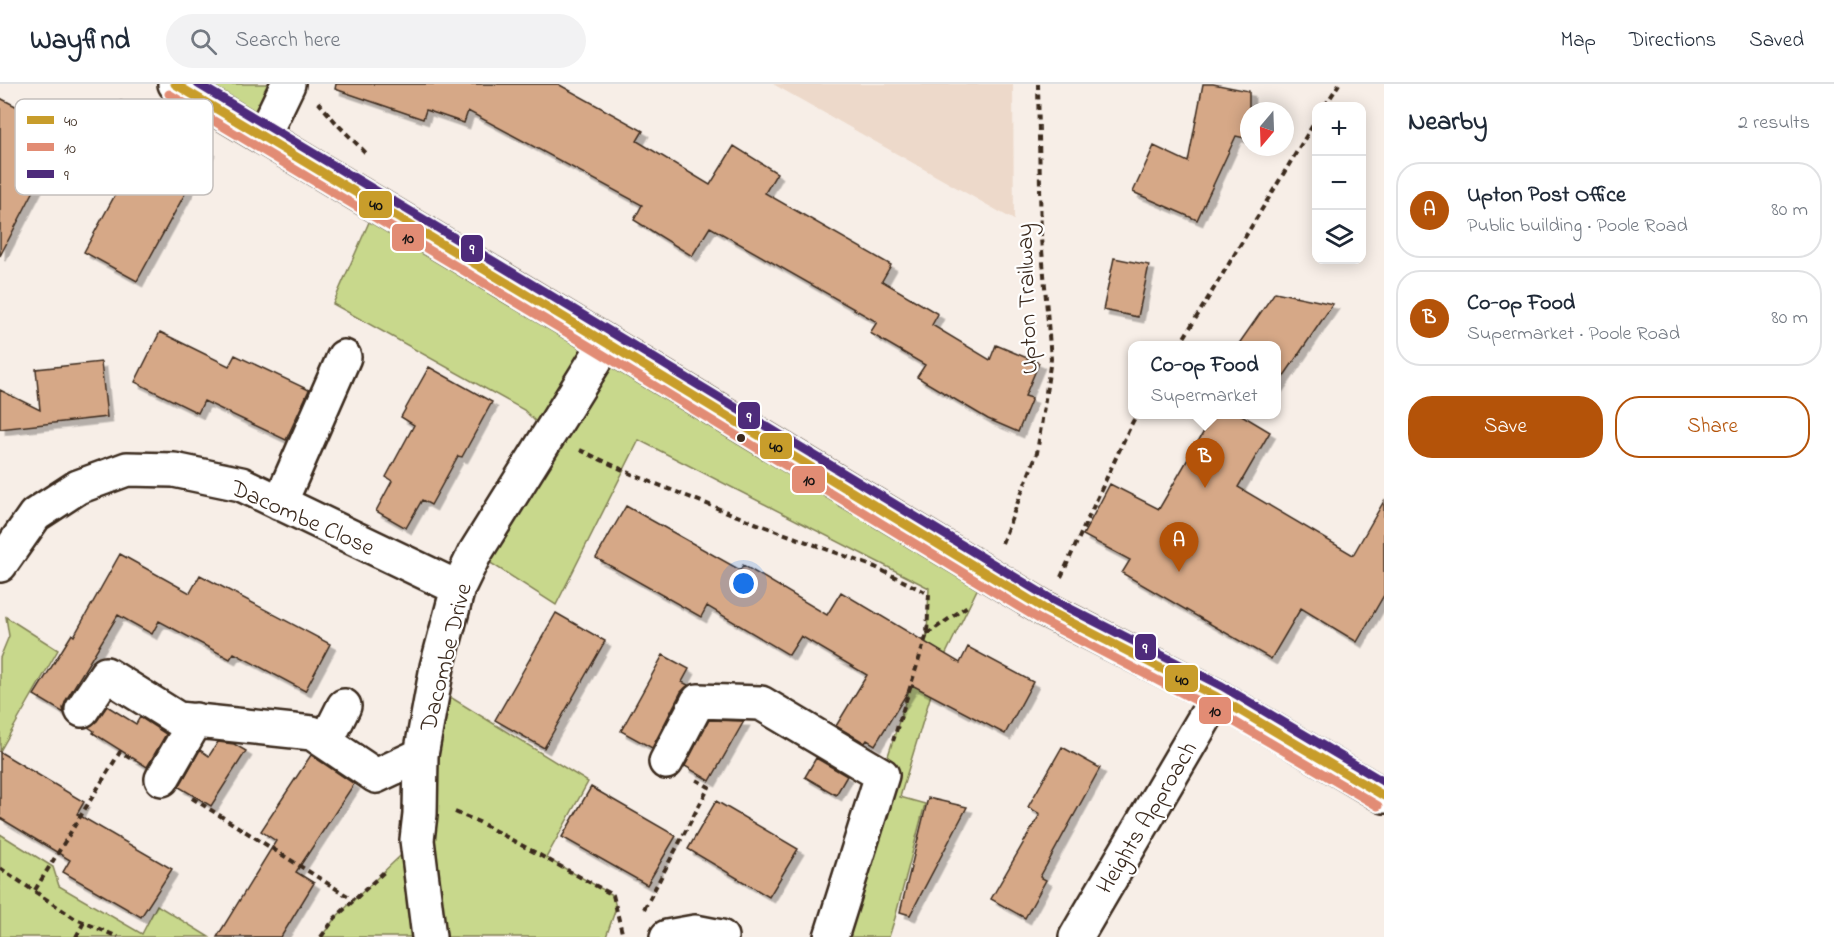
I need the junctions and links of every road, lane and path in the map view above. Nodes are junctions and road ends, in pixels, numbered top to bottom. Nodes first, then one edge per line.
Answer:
1 (175, 84) edge
2 (288, 84) edge
3 (1038, 84) edge
4 (1339, 84) edge
5 (200, 99) edge
6 (1328, 102) edge
7 (213, 106) edge
8 (1312, 128) edge
9 (263, 136) junction
10 (1181, 341) edge
11 (606, 343) junction
12 (344, 357) dead end
13 (1135, 419) edge
14 (550, 435) junction
15 (280, 503) junction
16 (0, 565) edge
17 (985, 573) junction
18 (458, 588) junction
19 (968, 606) dead end
20 (1045, 609) junction
21 (927, 634) junction
22 (1217, 697) junction
23 (344, 706) dead end
24 (82, 710) dead end
25 (196, 720) junction
26 (326, 742) junction
27 (422, 755) junction
28 (666, 762) joint
29 (882, 775) junction
30 (162, 779) junction
31 (1384, 795) edge
32 (420, 814) junction
33 (0, 868) edge
34 (35, 891) junction
35 (640, 917) dead end
36 (84, 922) junction
37 (76, 937) edge
38 (118, 937) edge
39 (321, 937) edge
40 (429, 937) edge
41 (623, 937) edge
42 (667, 937) edge
43 (721, 937) edge
44 (831, 937) edge
45 (1076, 937) edge

1 - 5 street
2 - 9 street
3 - 17 path, Upton Trailway
4 - 6 path
7 - 9 street
8 - 10 path
9 - 11 street
11 - 14 street, Dacombe Drive
11 - 17 street
12 - 15 street
13 - 20 path
14 - 18 street, Dacombe Drive
14 - 21 path
15 - 16 street, Dacombe Close
15 - 18 street, Dacombe Close
17 - 20 street
18 - 27 street, Dacombe Drive
19 - 21 path
20 - 22 street
21 - 29 path
22 - 31 street
22 - 45 street, Heights Approach
23 - 26 street
24 - 25 street
25 - 26 street
25 - 30 street
26 - 27 street
27 - 32 street, Dacombe Drive
28 - 29 street
28 - 35 path
29 - 44 street
30 - 34 path
30 - 39 path
32 - 40 street, Dacombe Drive
32 - 41 path
33 - 34 path
34 - 36 path
36 - 37 path
36 - 38 path
42 - 43 street

